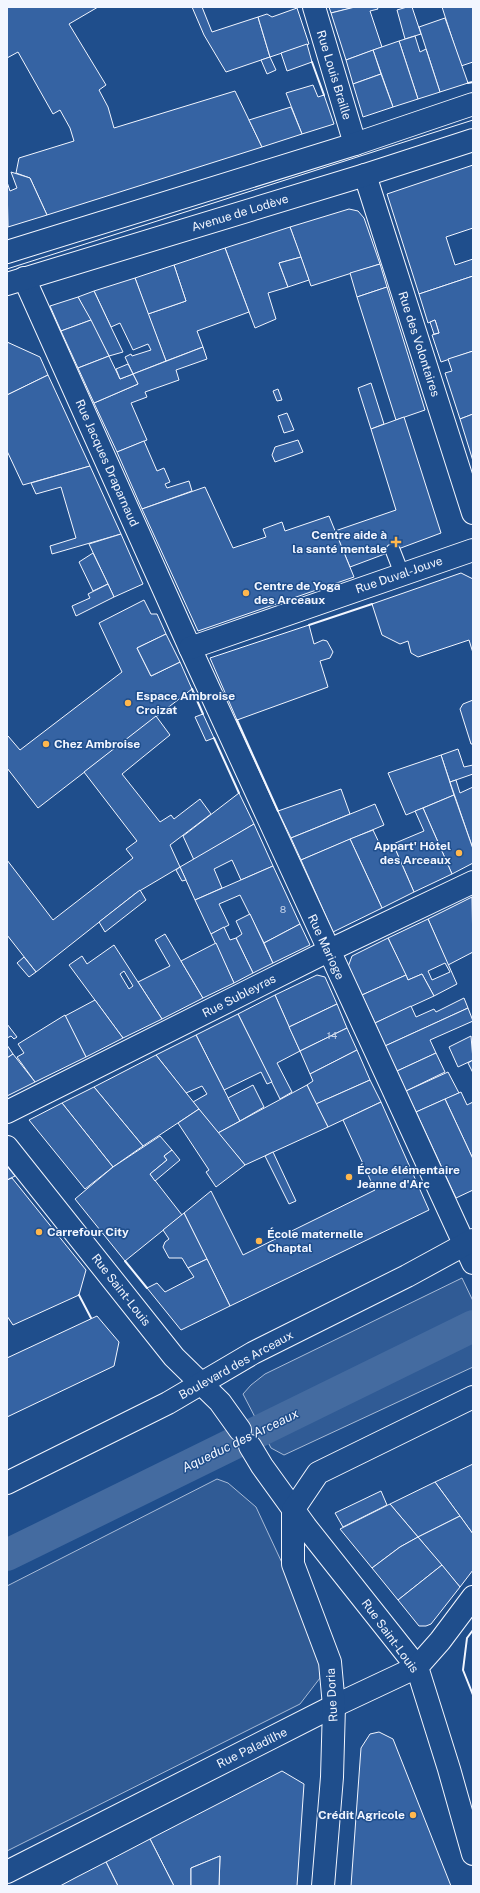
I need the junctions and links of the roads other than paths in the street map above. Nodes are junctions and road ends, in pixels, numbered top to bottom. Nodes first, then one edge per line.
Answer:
1 (314, 7) edge
2 (473, 104) edge
3 (473, 140) edge
4 (355, 144) junction
5 (365, 175) junction
6 (7, 252) edge
7 (15, 281) edge
8 (473, 512) edge
9 (473, 550) edge
10 (393, 551) dead end
11 (402, 574) junction
12 (190, 648) junction
13 (473, 882) edge
14 (328, 951) junction
15 (7, 1112) edge
16 (7, 1147) edge
17 (470, 1249) edge
18 (202, 1384) junction
19 (473, 1397) edge
20 (7, 1483) edge
21 (293, 1510) junction
22 (473, 1597) edge
23 (417, 1667) junction
24 (334, 1706) junction
25 (473, 1854) edge
26 (7, 1872) edge
27 (323, 1886) edge

1 - 4 street, Rue Louis Braille
2 - 4 street
3 - 5 street, Avenue de Lodève
4 - 6 street
5 - 7 street, Avenue de Lodève
5 - 8 street, Rue des Volontaires
7 - 12 street, Rue Jacques Draparnaud
9 - 11 street, Rue Duval-Jouve
10 - 11 lane
11 - 12 street, Rue Duval-Jouve
12 - 14 street, Rue Marioge
13 - 14 street, Rue Subleyras
14 - 15 street, Rue Subleyras
14 - 17 street, Rue Marioge
16 - 18 street, Rue Saint-Louis
17 - 18 street, Boulevard des Arceaux
18 - 20 street, Boulevard des Arceaux
18 - 21 street, Rue Saint-Louis
19 - 21 street
21 - 23 street, Rue Saint-Louis
21 - 24 street, Rue Doria
22 - 23 street, Rue Paladilhe
23 - 24 street, Rue Paladilhe
23 - 25 street, Rue Saint-Louis
24 - 26 street, Rue Paladilhe
24 - 27 street, Rue Doria

